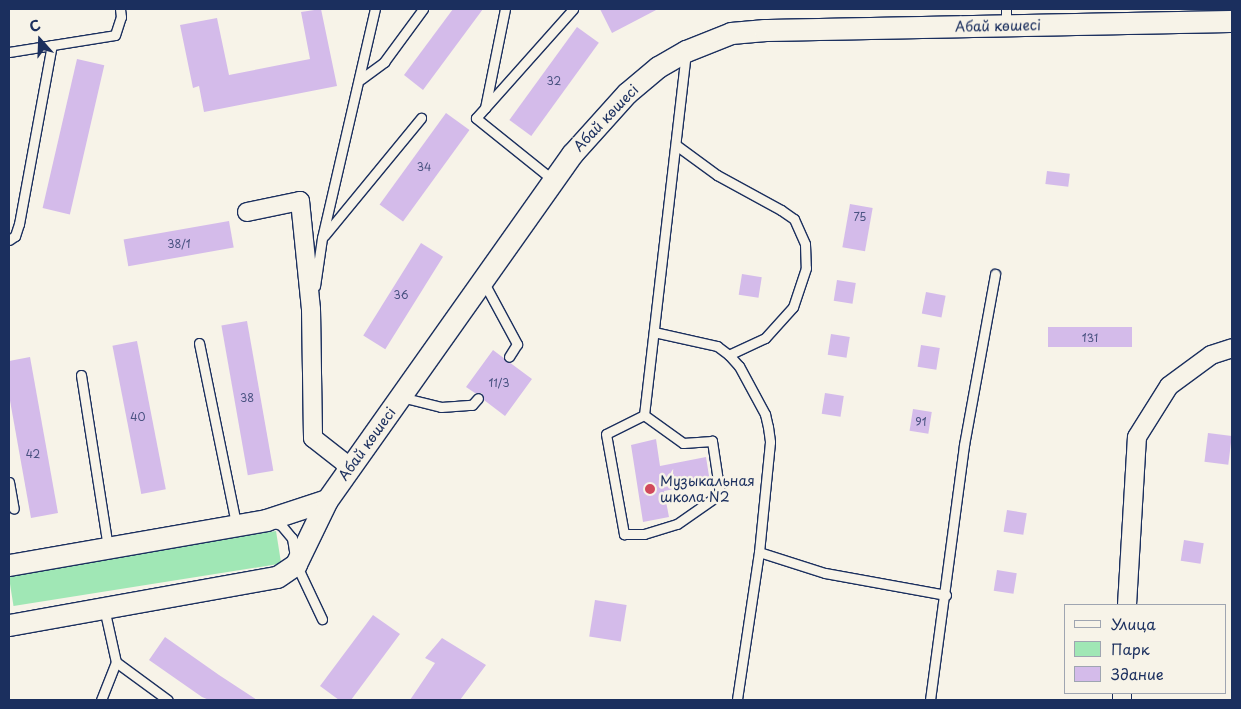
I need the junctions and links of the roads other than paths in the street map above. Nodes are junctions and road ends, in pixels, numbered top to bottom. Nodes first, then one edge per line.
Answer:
1 (120, 9) edge
2 (375, 9) edge
3 (423, 9) edge
4 (506, 9) edge
5 (573, 9) edge
6 (872, 18) edge
7 (1006, 18) edge
8 (1232, 21) edge
9 (52, 45) junction
10 (686, 51) junction
11 (9, 52) edge
12 (361, 79) junction
13 (485, 108) junction
14 (421, 118) dead end
15 (676, 145) junction
16 (554, 181) junction
17 (247, 212) dead end
18 (322, 238) junction
19 (9, 240) edge
20 (995, 274) dead end
21 (483, 281) junction
22 (311, 309) junction
23 (654, 332) junction
24 (199, 342) dead end
25 (1232, 348) edge
26 (729, 355) junction
27 (509, 357) dead end
28 (81, 374) dead end
29 (400, 397) junction
30 (478, 398) dead end
31 (644, 415) junction
32 (350, 467) junction
33 (9, 482) edge
34 (327, 500) junction
35 (14, 509) dead end
36 (266, 520) junction
37 (236, 524) junction
38 (108, 548) junction
39 (759, 552) junction
40 (296, 564) junction
41 (9, 565) edge
42 (946, 595) junction
43 (1128, 604) edge
44 (104, 608) junction
45 (322, 619) dead end
46 (9, 625) edge
47 (116, 662) junction
48 (101, 700) edge
49 (168, 700) edge
50 (737, 700) edge
51 (930, 700) edge

1 - 9 lane
2 - 12 lane
3 - 12 lane
4 - 13 lane
5 - 13 lane
6 - 7 street, Абай көшесі
6 - 10 street, Абай көшесі
7 - 8 street, Абай көшесі
9 - 11 lane
9 - 19 lane
10 - 15 lane
10 - 16 street, Абай көшесі
12 - 18 lane
13 - 16 lane
14 - 18 lane
15 - 23 lane
15 - 26 lane
16 - 21 street, Абай көшесі
17 - 22 street
18 - 22 lane
20 - 42 lane
21 - 27 lane
21 - 29 street, Абай көшесі
22 - 32 street
23 - 26 lane
23 - 31 lane
24 - 37 lane
25 - 43 street
26 - 39 lane
28 - 38 lane
29 - 30 lane
29 - 32 street, Абай көшесі
31 - 31 lane
32 - 34 street, Абай көшесі
33 - 35 lane
34 - 36 street
34 - 40 street, Абай көшесі
36 - 37 street
36 - 40 lane
37 - 38 street
38 - 41 street
39 - 42 lane
39 - 50 lane
40 - 44 street
40 - 45 lane
42 - 51 lane
44 - 46 street
44 - 47 lane
47 - 48 lane
47 - 49 lane

